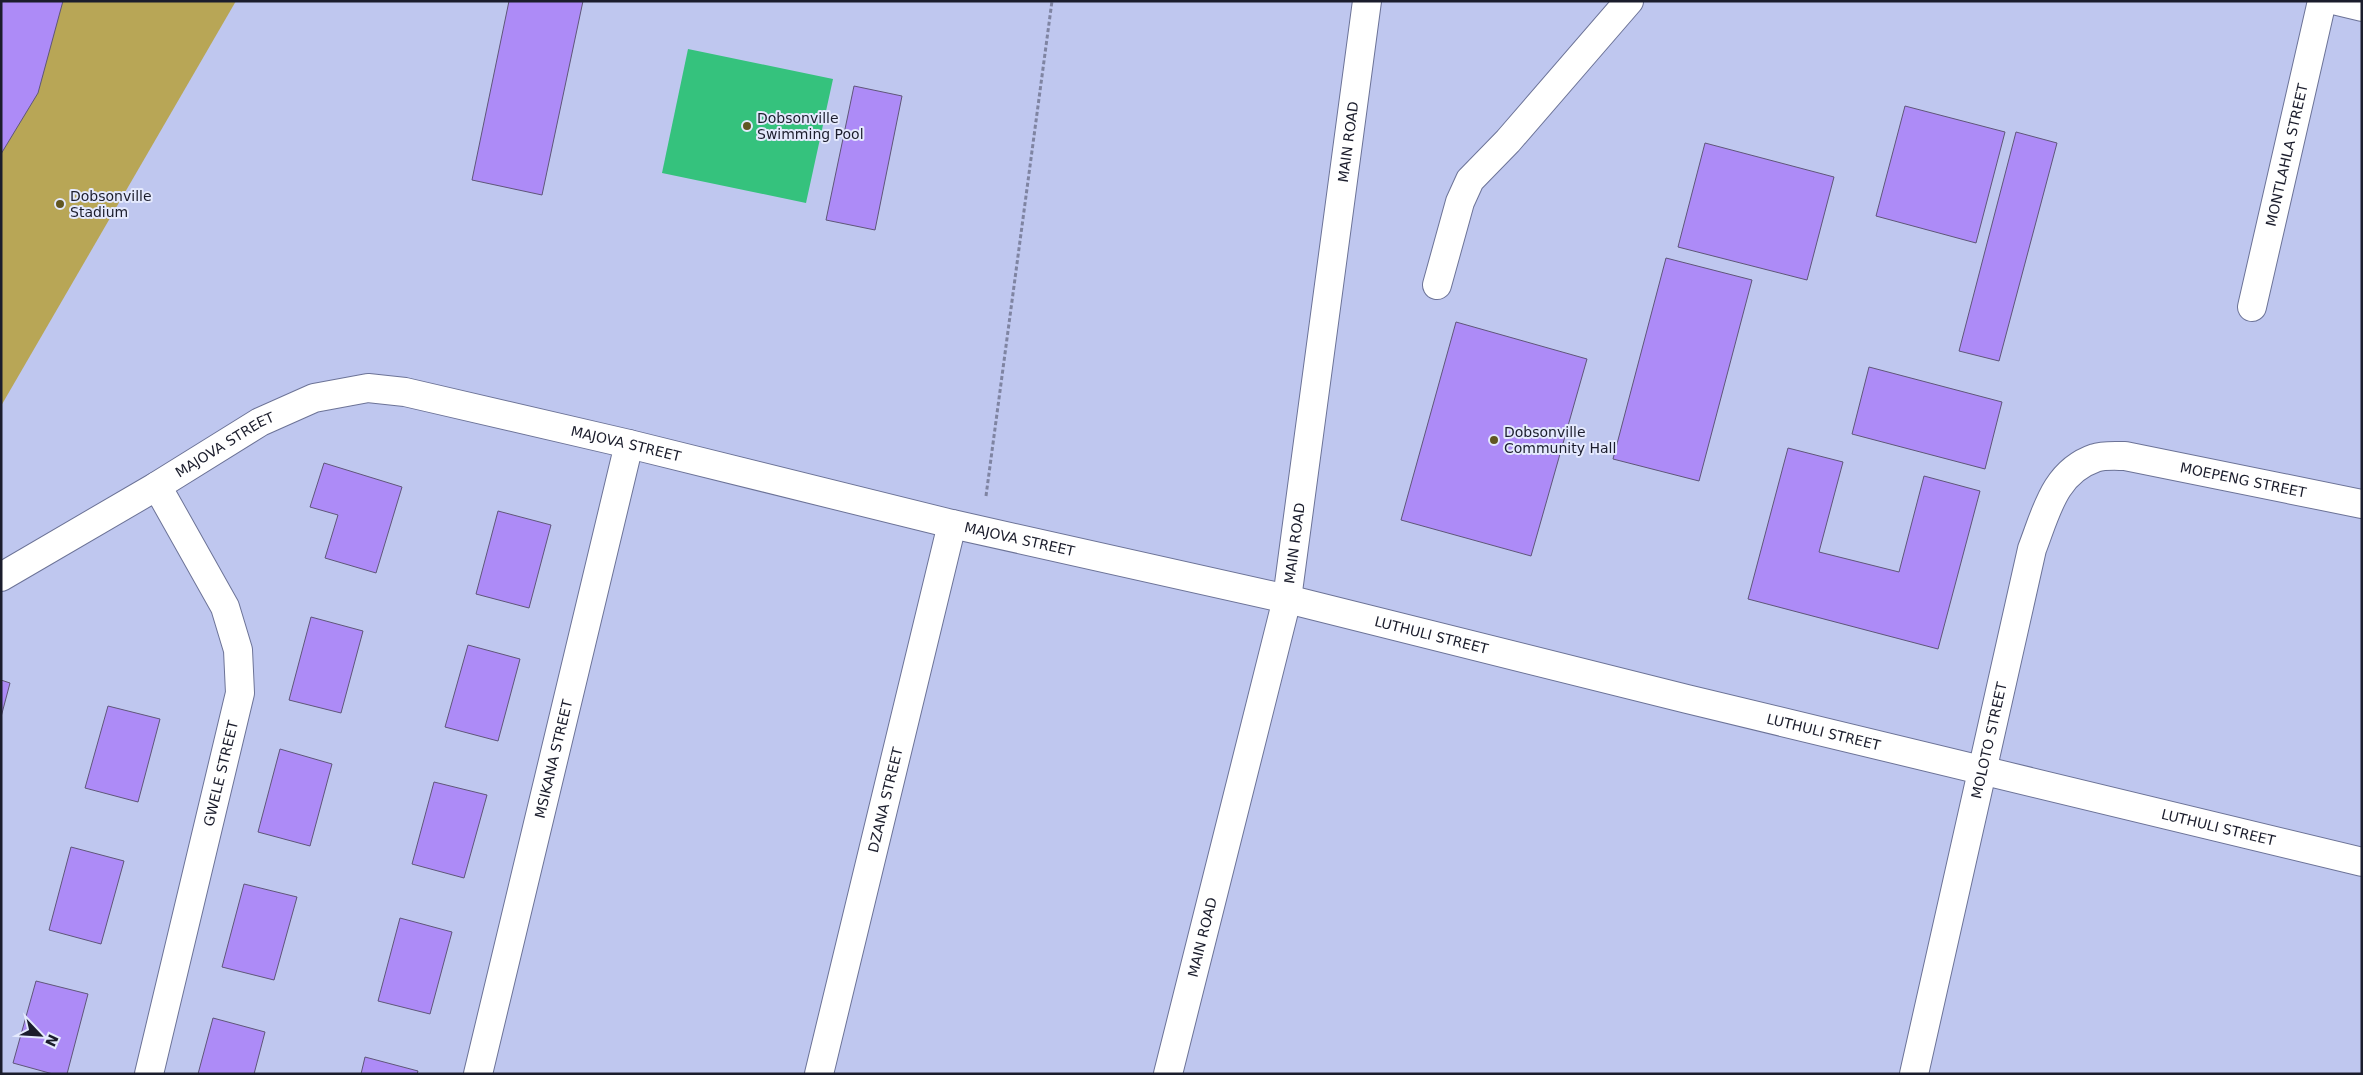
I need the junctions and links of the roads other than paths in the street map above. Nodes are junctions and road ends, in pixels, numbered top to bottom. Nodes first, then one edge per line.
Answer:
1 (1367, 1) edge
2 (1629, 1) edge
3 (2322, 1) edge
4 (2337, 1) edge
5 (2362, 7) edge
6 (1437, 285) dead end
7 (2252, 307) dead end
8 (629, 444) junction
9 (2125, 456) joint
10 (157, 486) junction
11 (2362, 504) edge
12 (952, 524) junction
13 (1, 577) edge
14 (1287, 599) junction
15 (1983, 771) junction
16 (2362, 862) edge
17 (149, 1074) edge
18 (478, 1074) edge
19 (819, 1074) edge
20 (1168, 1074) edge
21 (1914, 1074) edge

1 - 14 street, MAIN ROAD
2 - 6 street
3 - 7 street, MONTLAHLA STREET
4 - 5 street
8 - 10 street, MAJOVA STREET
8 - 12 street, MAJOVA STREET
8 - 18 street, MSIKANA STREET
9 - 11 street, MOEPENG STREET
9 - 15 street, MOLOTO STREET
10 - 13 street, MAJOVA STREET
10 - 17 street, GWELE STREET
12 - 14 street, MAJOVA STREET
12 - 19 street, DZANA STREET
14 - 15 street, LUTHULI STREET
14 - 20 street, MAIN ROAD
15 - 16 street, LUTHULI STREET
15 - 21 street, MOLOTO STREET

